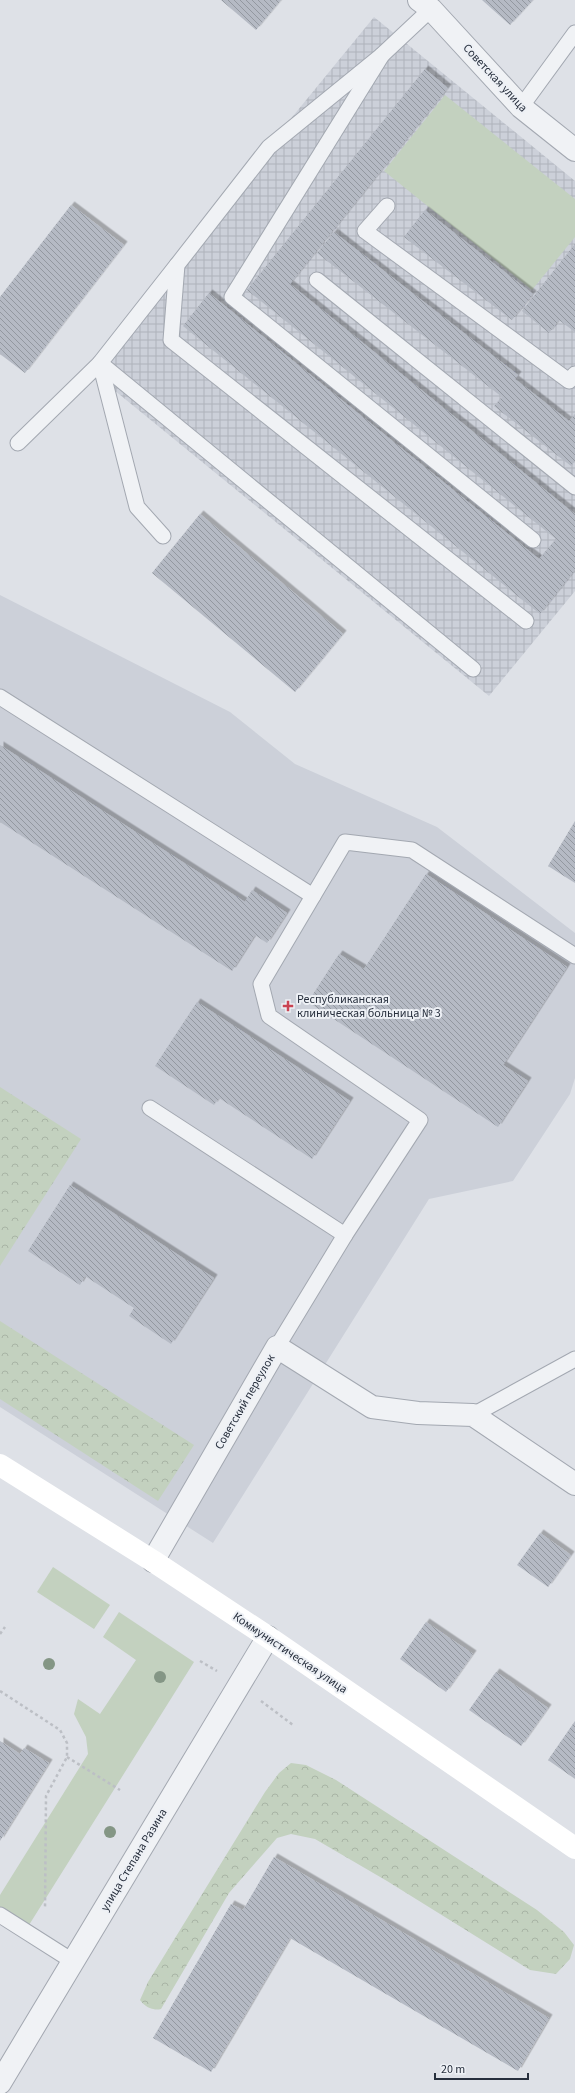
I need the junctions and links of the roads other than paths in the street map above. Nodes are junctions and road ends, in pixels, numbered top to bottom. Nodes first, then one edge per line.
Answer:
1 (425, 5) edge
2 (575, 33) edge
3 (382, 55) junction
4 (521, 107) junction
5 (575, 150) edge
6 (387, 206) dead end
7 (178, 265) junction
8 (317, 280) dead end
9 (100, 363) junction
10 (575, 374) edge
11 (18, 442) dead end
12 (575, 487) edge
13 (163, 536) dead end
14 (533, 540) dead end
15 (526, 621) dead end
16 (473, 670) dead end
17 (0, 697) edge
18 (313, 896) junction
19 (575, 956) edge
20 (150, 1108) dead end
21 (345, 1235) junction
22 (277, 1347) junction
23 (575, 1359) edge
24 (473, 1415) junction
25 (0, 1465) edge
26 (575, 1484) edge
27 (153, 1561) junction
28 (268, 1637) junction
29 (575, 1848) edge
30 (0, 1915) edge
31 (74, 1962) junction
32 (0, 2082) edge

1 - 3 lane
1 - 4 street, Советская улица
2 - 4 lane
3 - 7 lane
3 - 14 lane
4 - 5 street, Советская улица
6 - 10 lane
7 - 9 lane
7 - 15 lane
8 - 12 lane
9 - 11 lane
9 - 13 lane
9 - 16 lane
17 - 18 lane
18 - 19 lane
18 - 21 lane
20 - 21 lane
21 - 22 lane
22 - 24 street, Советский переулок
22 - 27 street, Советский переулок
23 - 24 lane
24 - 26 street
25 - 27 main road, Коммунистическая улица
27 - 28 main road, Коммунистическая улица
28 - 29 main road, Коммунистическая улица
28 - 31 street, улица Степана Разина
30 - 31 lane
31 - 32 street, улица Степана Разина

